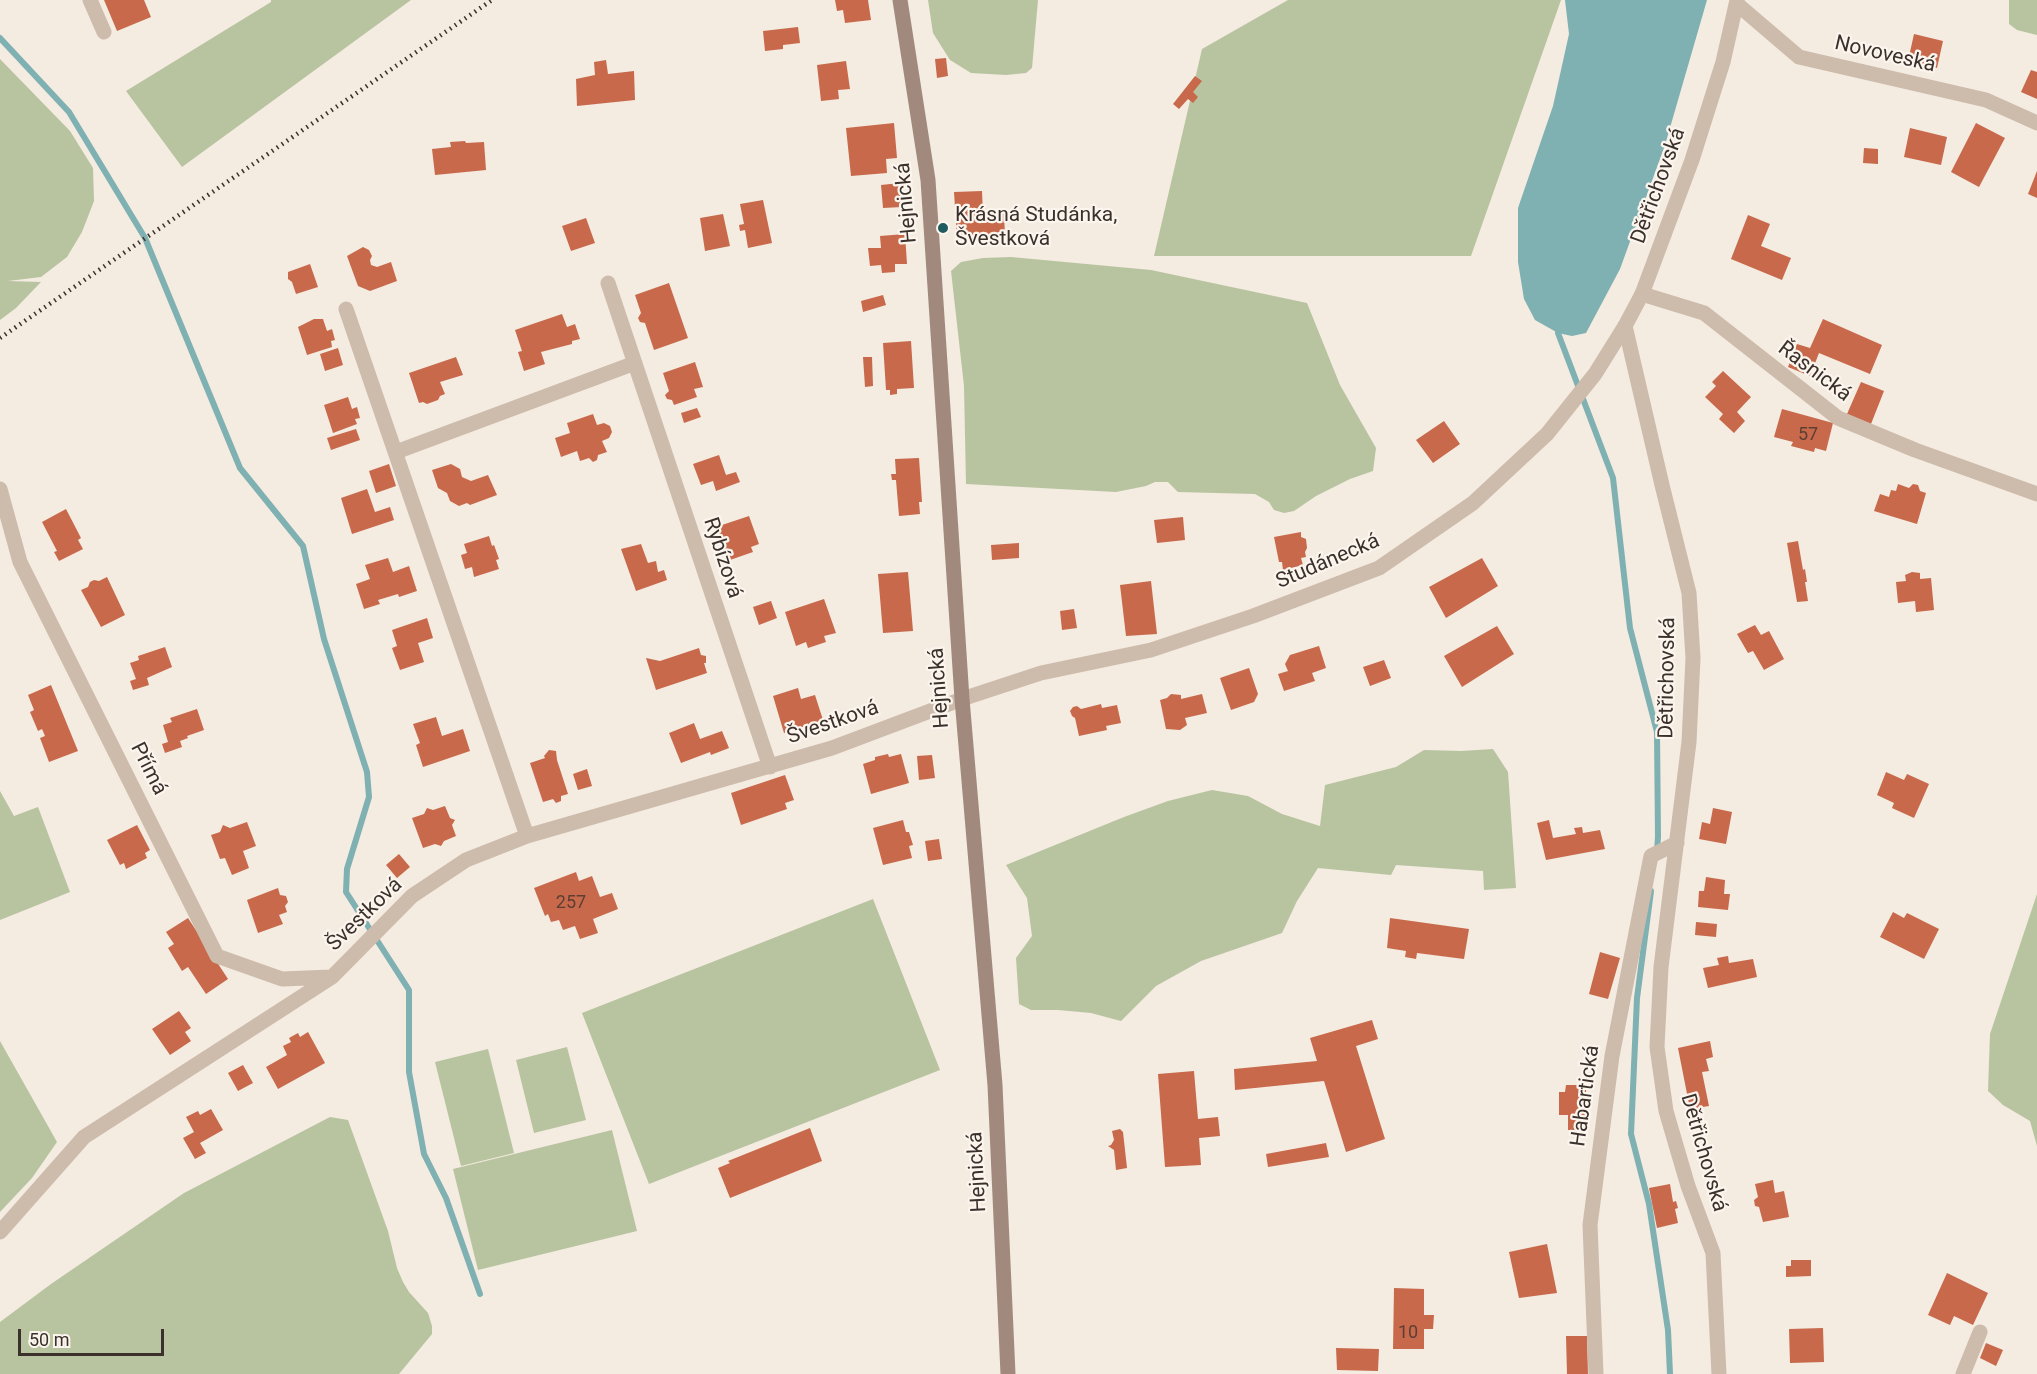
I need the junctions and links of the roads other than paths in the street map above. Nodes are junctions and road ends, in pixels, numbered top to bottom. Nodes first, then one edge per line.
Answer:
1 (90, 0) edge
2 (900, 0) edge
3 (1737, 2) edge
4 (104, 32) dead end
5 (2037, 123) edge
6 (608, 283) dead end
7 (1642, 294) junction
8 (346, 309) dead end
9 (1625, 326) junction
10 (635, 363) junction
11 (396, 452) junction
12 (0, 489) edge
13 (2037, 494) edge
14 (962, 699) junction
15 (770, 767) junction
16 (527, 836) junction
17 (1677, 843) junction
18 (332, 977) junction
19 (0, 1232) edge
20 (1980, 1332) dead end
21 (1008, 1374) edge
22 (1596, 1374) edge
23 (1719, 1374) edge
24 (1963, 1374) edge

1 - 4 street
2 - 14 main road, Hejnická
3 - 5 street, Novoveská
3 - 7 street, Dětřichovská
6 - 10 street, Rybízová
7 - 9 street, Dětřichovská
7 - 13 street, Řasnická
8 - 11 street
9 - 14 street, Studánecká
9 - 17 street, Dětřichovská
10 - 11 street
10 - 15 street, Rybízová
11 - 16 street
12 - 18 street, Přímá
14 - 15 street, Švestková
14 - 21 main road, Hejnická
15 - 16 street, Švestková
16 - 18 street, Švestková
17 - 22 street, Habartická
17 - 23 street, Dětřichovská
18 - 19 street, Švestková
20 - 24 street

